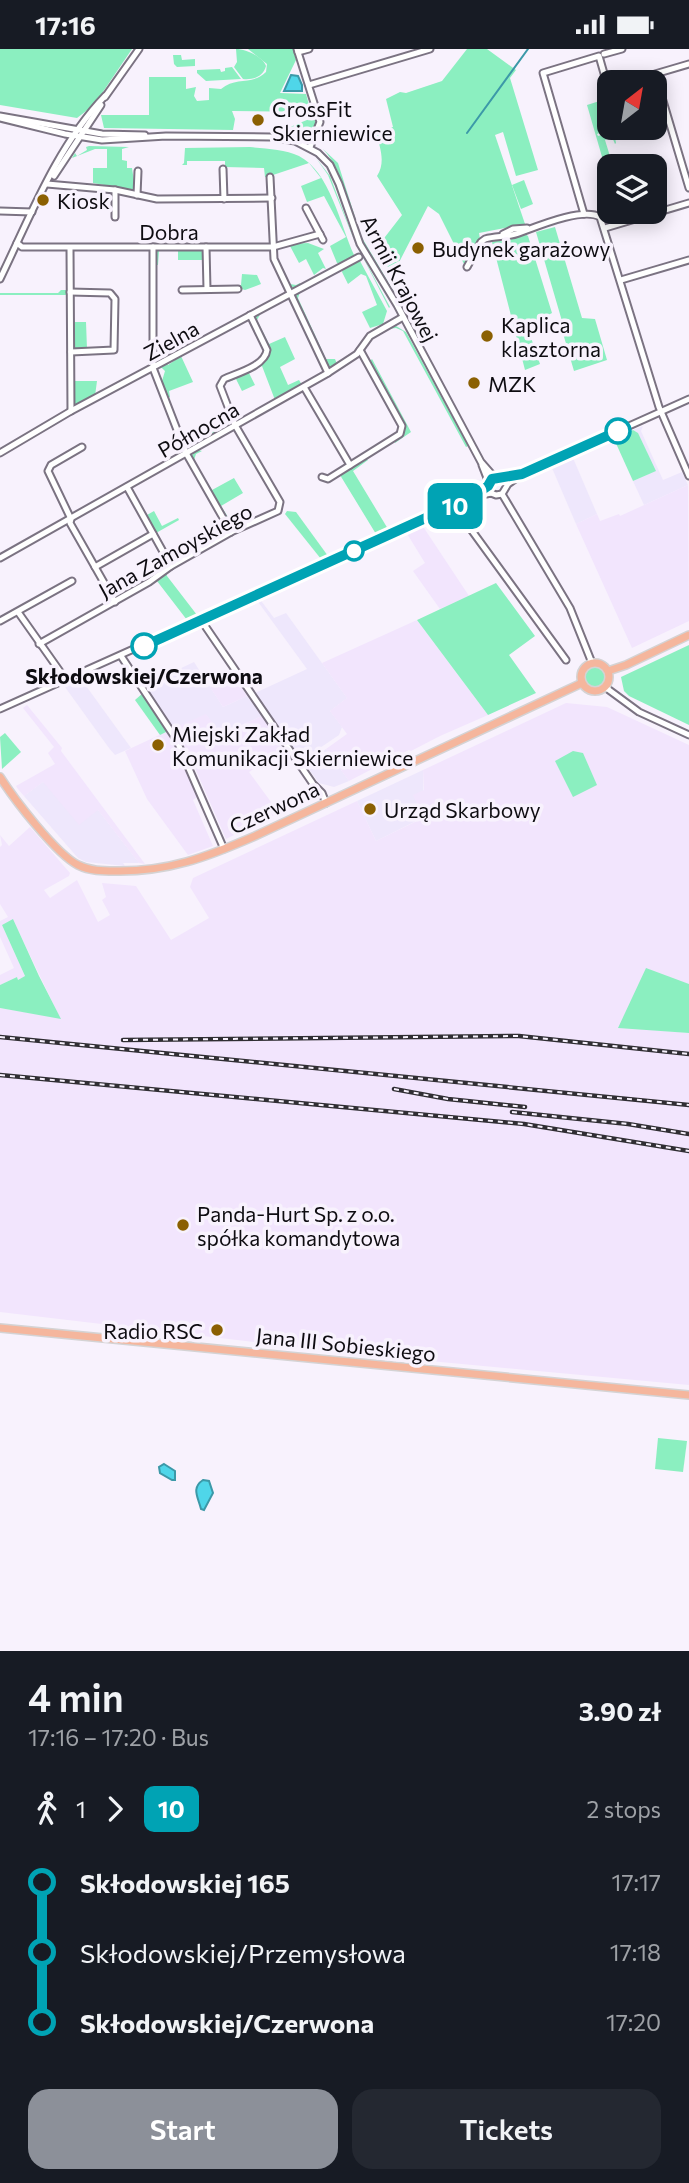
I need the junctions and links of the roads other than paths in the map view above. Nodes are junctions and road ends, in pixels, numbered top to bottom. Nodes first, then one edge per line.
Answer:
1 (139, 49) edge
2 (309, 49) edge
3 (429, 49) edge
4 (622, 49) edge
5 (298, 51) edge
6 (604, 54) dead end
7 (689, 64) edge
8 (603, 70) edge
9 (309, 85) junction
10 (105, 96) junction
11 (0, 117) edge
12 (94, 117) junction
13 (48, 130) junction
14 (101, 133) junction
15 (80, 134) junction
16 (166, 136) junction
17 (310, 147) junction
18 (65, 151) junction
19 (223, 169) dead end
20 (138, 171) dead end
21 (270, 177) dead end
22 (47, 184) junction
23 (689, 188) edge
24 (115, 190) junction
25 (138, 195) junction
26 (272, 198) junction
27 (224, 199) junction
28 (689, 203) edge
29 (306, 208) dead end
30 (0, 211) edge
31 (32, 212) junction
32 (584, 214) junction
33 (115, 217) dead end
34 (605, 228) junction
35 (17, 243) junction
36 (153, 247) junction
37 (206, 247) junction
38 (273, 247) junction
39 (70, 248) junction
40 (359, 257) dead end
41 (689, 260) edge
42 (467, 267) dead end
43 (0, 279) edge
44 (621, 280) junction
45 (207, 289) junction
46 (237, 289) dead end
47 (183, 290) dead end
48 (70, 292) junction
49 (291, 292) junction
50 (250, 314) junction
51 (403, 317) junction
52 (360, 350) junction
53 (71, 352) junction
54 (153, 367) junction
55 (328, 373) junction
56 (304, 387) junction
57 (689, 399) edge
58 (71, 411) junction
59 (661, 412) junction
60 (235, 425) junction
61 (82, 447) dead end
62 (0, 453) edge
63 (187, 453) junction
64 (481, 462) junction
65 (350, 465) junction
66 (522, 474) junction
67 (689, 476) edge
68 (322, 477) dead end
69 (498, 478) junction
70 (488, 484) junction
71 (127, 487) junction
72 (504, 491) junction
73 (491, 493) junction
74 (472, 497) junction
75 (454, 506) junction
76 (71, 519) junction
77 (231, 532) junction
78 (153, 534) junction
79 (0, 558) edge
80 (171, 566) junction
81 (95, 567) junction
82 (72, 581) dead end
83 (115, 602) junction
84 (18, 612) junction
85 (201, 620) junction
86 (0, 621) edge
87 (689, 635) edge
88 (39, 644) junction
89 (121, 656) junction
90 (566, 660) dead end
91 (592, 663) junction
92 (608, 671) junction
93 (66, 680) junction
94 (582, 683) junction
95 (605, 687) junction
96 (0, 710) edge
97 (689, 735) edge
98 (0, 777) edge
99 (326, 803) junction
100 (224, 849) junction
101 (0, 1328) edge
102 (689, 1395) edge

1 - 10 street
2 - 5 street
3 - 9 street
4 - 6 street
5 - 9 street
7 - 23 street
8 - 32 street
9 - 17 street
10 - 12 street
10 - 15 street
11 - 13 street
11 - 15 street
12 - 14 street
12 - 15 street
13 - 15 street
13 - 18 street
14 - 15 street
14 - 16 street
15 - 16 street
15 - 18 street
15 - 22 street
16 - 17 street
17 - 51 street, Armii Krajowej
18 - 22 street
19 - 27 street
20 - 25 street
21 - 26 street
22 - 24 street
22 - 31 street
24 - 25 street
24 - 33 street
25 - 27 street
26 - 27 street
26 - 38 street
28 - 34 street
29 - 38 street, Dobra
30 - 31 street
31 - 35 street
32 - 34 street
32 - 42 street
34 - 44 street
35 - 39 street, Dobra
35 - 43 street
36 - 37 street, Dobra
36 - 39 street, Dobra
36 - 54 street
37 - 38 street, Dobra
37 - 45 street
38 - 49 street
39 - 48 street
40 - 49 street, Zielna
41 - 44 street
44 - 59 street
45 - 46 street
45 - 47 street
48 - 53 street
48 - 53 street
49 - 50 street, Zielna
49 - 55 street
50 - 54 street, Zielna
50 - 60 street
51 - 52 street, Północna
51 - 64 street, Armii Krajowej
52 - 55 street, Północna
52 - 65 street
53 - 58 street
54 - 58 street, Zielna
54 - 63 street
55 - 56 street, Północna
56 - 60 street, Północna
56 - 65 street
57 - 59 street
58 - 62 street, Zielna
59 - 66 street
59 - 67 street
60 - 63 street, Północna
60 - 77 street, Jana Zamoyskiego
61 - 76 street
63 - 71 street, Północna
63 - 77 street
64 - 69 street, Armii Krajowej
64 - 70 street
65 - 68 street
66 - 69 street
66 - 72 street
69 - 70 street
69 - 72 street, Armii Krajowej
70 - 73 street
70 - 74 street
71 - 76 street, Północna
71 - 78 street
72 - 73 street
72 - 91 street, Armii Krajowej
73 - 74 street
74 - 75 street
75 - 85 street
75 - 90 street
76 - 79 street, Północna
76 - 81 street
77 - 80 street, Jana Zamoyskiego
78 - 80 street
78 - 81 street
80 - 83 street, Jana Zamoyskiego
81 - 83 street
82 - 84 street
83 - 88 street, Jana Zamoyskiego
84 - 86 street
84 - 88 street
85 - 89 street
85 - 99 street
87 - 92 main road
88 - 93 street
89 - 93 street
89 - 100 street
91 - 92 main road
91 - 94 main road
92 - 95 main road
93 - 96 street
94 - 95 main road
94 - 99 main road, Czerwona
95 - 97 street
98 - 100 main road, Czerwona
99 - 100 main road, Czerwona
101 - 102 main road, Jana III Sobieskiego

